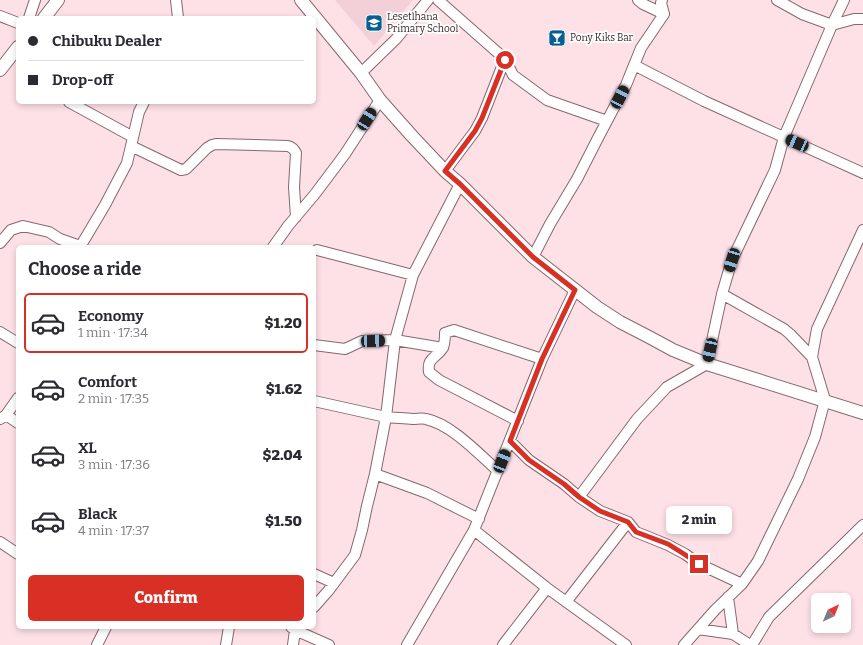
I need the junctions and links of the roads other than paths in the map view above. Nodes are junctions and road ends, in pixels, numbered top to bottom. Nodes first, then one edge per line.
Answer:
1 (35, 0) edge
2 (58, 0) edge
3 (176, 0) edge
4 (301, 0) edge
5 (428, 0) edge
6 (438, 0) edge
7 (638, 0) edge
8 (662, 0) edge
9 (777, 0) edge
10 (844, 0) edge
11 (664, 14) junction
12 (0, 16) edge
13 (30, 16) edge
14 (46, 16) edge
15 (178, 16) edge
16 (314, 16) edge
17 (316, 18) edge
18 (863, 19) edge
19 (16, 22) edge
20 (832, 25) junction
21 (16, 52) edge
22 (505, 60) junction
23 (634, 65) junction
24 (0, 70) edge
25 (361, 73) junction
26 (380, 100) junction
27 (72, 104) edge
28 (143, 104) edge
29 (607, 121) junction
30 (784, 137) junction
31 (132, 142) junction
32 (445, 171) junction
33 (863, 173) edge
34 (460, 184) junction
35 (296, 217) junction
36 (863, 230) edge
37 (0, 243) edge
38 (76, 245) edge
39 (82, 245) edge
40 (274, 245) edge
41 (317, 250) dead end
42 (533, 257) junction
43 (413, 276) junction
44 (575, 290) junction
45 (722, 294) junction
46 (0, 332) edge
47 (395, 340) junction
48 (16, 342) edge
49 (316, 345) edge
50 (443, 348) junction
51 (812, 357) junction
52 (542, 359) junction
53 (707, 364) junction
54 (825, 400) junction
55 (16, 401) edge
56 (316, 401) edge
57 (863, 413) edge
58 (3, 417) edge
59 (386, 417) junction
60 (518, 421) junction
61 (16, 422) edge
62 (510, 441) junction
63 (498, 471) junction
64 (375, 474) junction
65 (579, 497) junction
66 (478, 519) junction
67 (628, 522) junction
68 (863, 525) edge
69 (474, 530) junction
70 (0, 542) edge
71 (16, 553) edge
72 (316, 575) edge
73 (334, 583) junction
74 (742, 584) junction
75 (547, 588) junction
76 (728, 598) junction
77 (566, 602) junction
78 (316, 605) edge
79 (105, 629) edge
80 (229, 629) edge
81 (294, 629) edge
82 (296, 629) edge
83 (698, 629) junction
84 (733, 634) junction
85 (97, 645) edge
86 (226, 645) edge
87 (293, 645) edge
88 (329, 645) edge
89 (407, 645) edge
90 (503, 645) edge
91 (626, 645) edge
92 (684, 645) edge
93 (751, 645) edge

1 - 13 street
2 - 14 street
3 - 15 street
4 - 16 street
5 - 25 street
6 - 22 street
7 - 11 street
8 - 11 street
9 - 20 street
10 - 20 street
11 - 23 street
12 - 19 street
17 - 25 street
18 - 20 street
20 - 30 street
21 - 24 street
22 - 29 street
22 - 32 street
23 - 29 street
23 - 30 street
25 - 26 street
26 - 32 street
26 - 35 street
27 - 31 street
28 - 31 street
29 - 42 street
30 - 33 street
30 - 45 street
31 - 35 street
31 - 39 street
32 - 34 street
34 - 42 street
34 - 43 street
35 - 40 street
36 - 51 street
37 - 38 street
41 - 43 street
42 - 44 street
43 - 47 street
44 - 52 street
44 - 53 street
45 - 51 street
45 - 53 street
46 - 48 street
47 - 49 street
47 - 50 street
47 - 59 street
50 - 52 street
50 - 60 street
51 - 54 street
52 - 60 street
53 - 54 street
53 - 65 street
54 - 57 street
54 - 74 street
55 - 58 street
56 - 59 street
58 - 61 street
59 - 63 street
59 - 64 street
60 - 62 street
62 - 63 street
62 - 65 street
63 - 66 street
64 - 66 street
64 - 73 street
65 - 67 street
66 - 69 street
67 - 74 street
67 - 77 street
68 - 93 street
69 - 75 street
69 - 89 street
70 - 71 street
72 - 73 street
73 - 78 street
74 - 76 street
75 - 77 street
75 - 90 street
76 - 83 street
76 - 84 street
77 - 91 street
79 - 85 street
80 - 86 street
81 - 87 street
82 - 88 street
83 - 84 street
83 - 92 street
84 - 93 street

